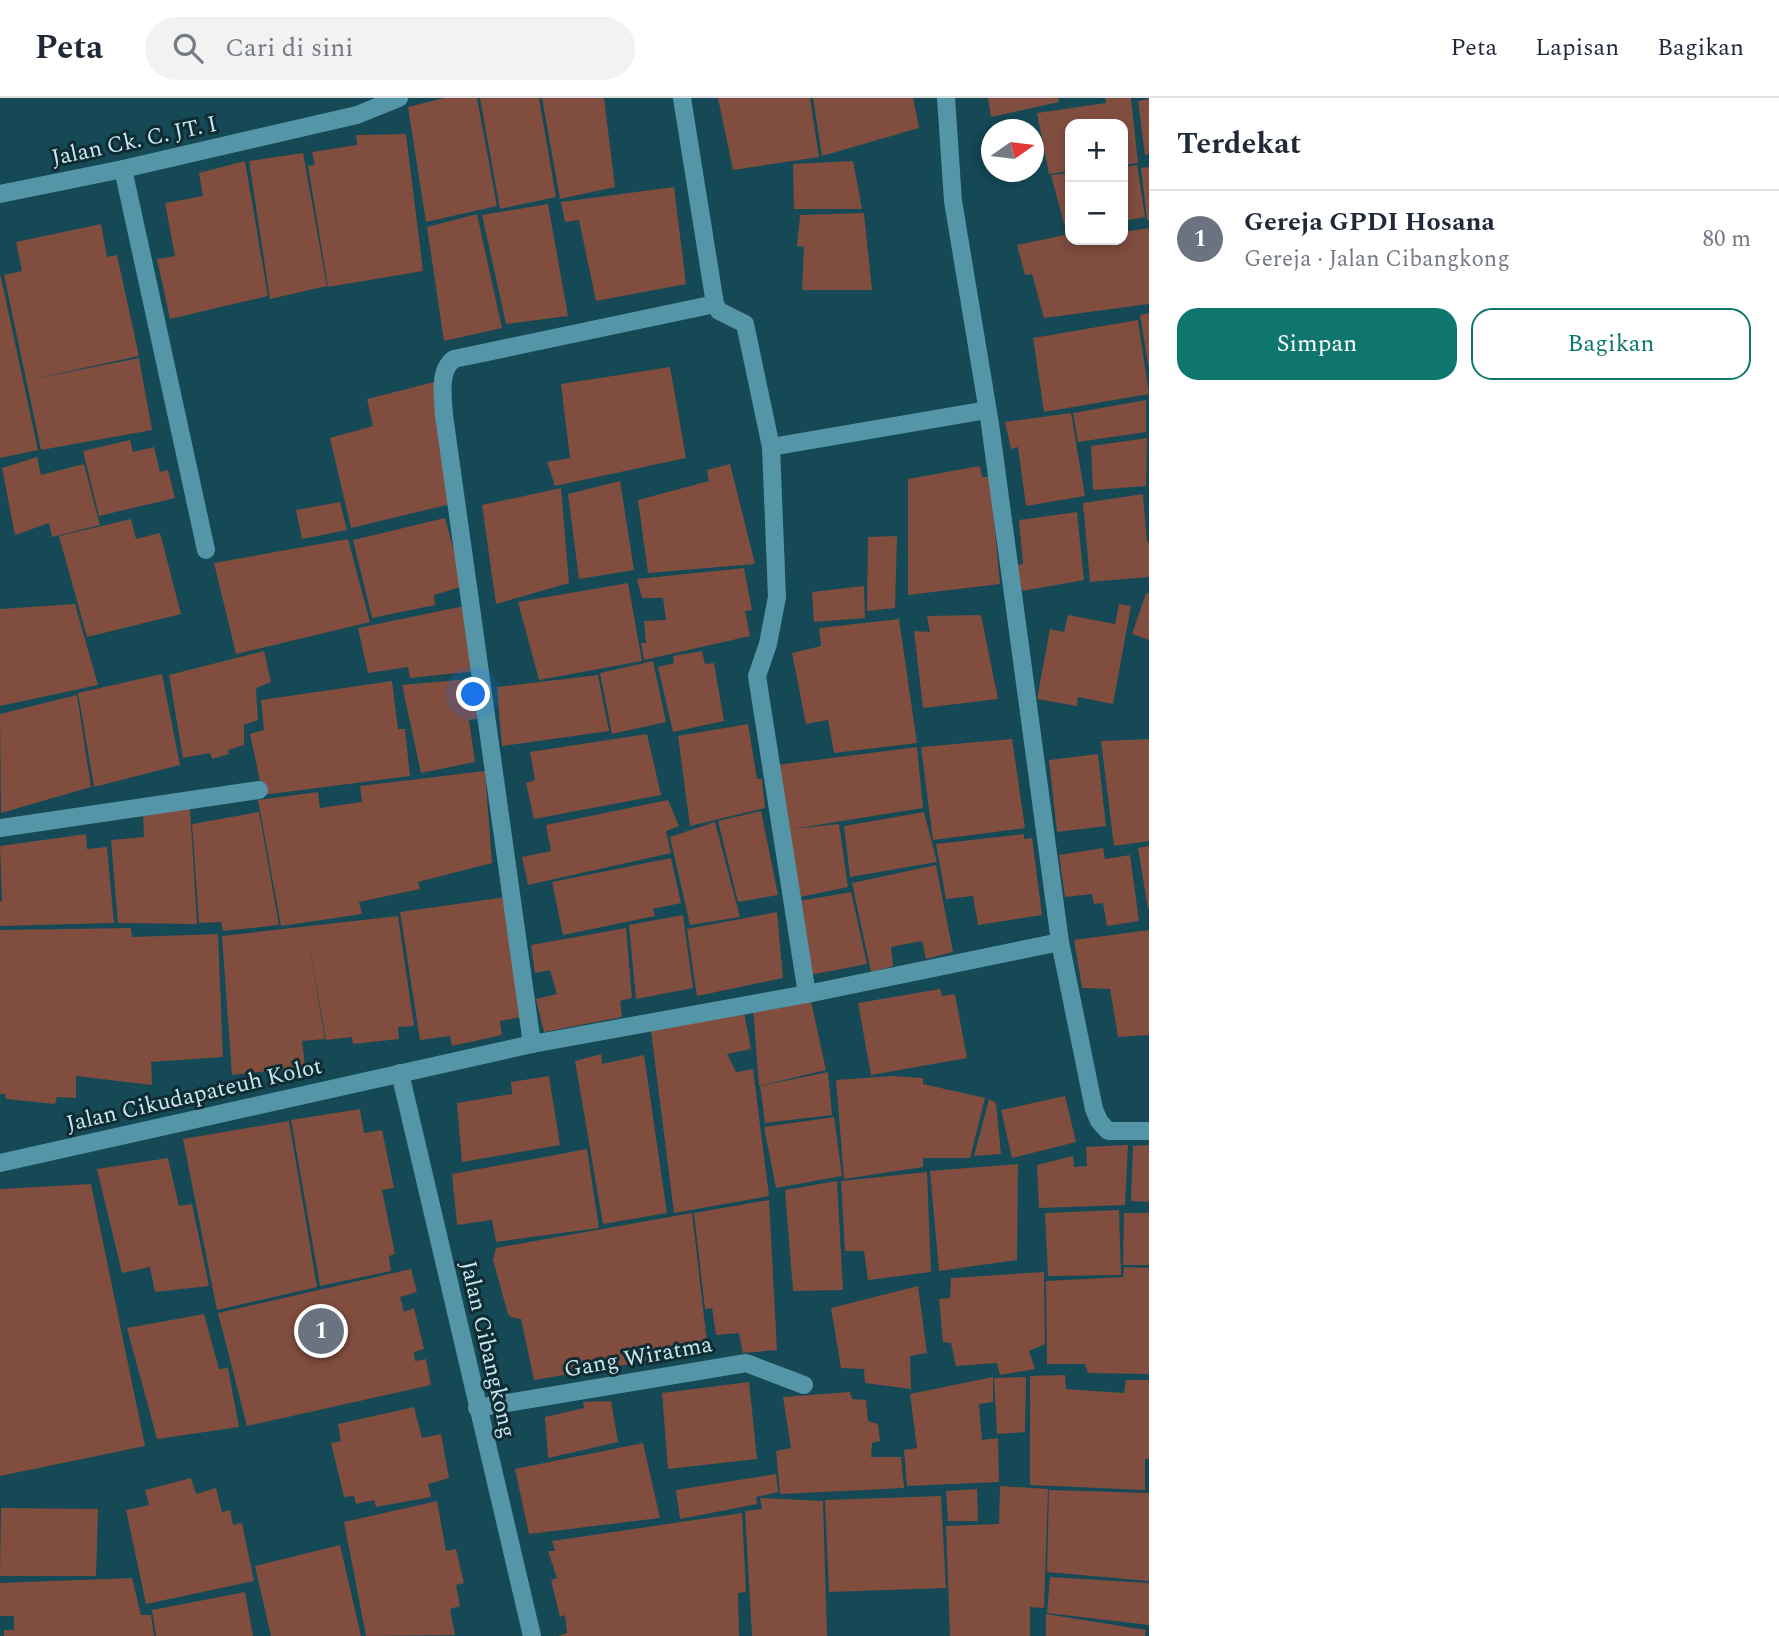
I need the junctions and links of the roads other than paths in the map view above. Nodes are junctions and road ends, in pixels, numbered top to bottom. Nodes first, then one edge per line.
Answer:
1 (399, 98) edge
2 (682, 98) edge
3 (946, 98) edge
4 (123, 169) junction
5 (0, 194) edge
6 (715, 304) junction
7 (987, 410) junction
8 (771, 447) junction
9 (206, 550) dead end
10 (259, 790) dead end
11 (0, 828) edge
12 (1060, 942) junction
13 (807, 994) junction
14 (532, 1044) junction
15 (400, 1073) junction
16 (1149, 1131) edge
17 (0, 1163) edge
18 (804, 1385) dead end
19 (477, 1408) junction
20 (532, 1636) edge

1 - 4 street, Jalan Ck. C. JT. I
2 - 6 street
3 - 7 street
4 - 5 street, Jalan Ck. C. JT. I
4 - 9 street
6 - 8 street
6 - 14 street
7 - 8 street
7 - 12 street
8 - 13 street
10 - 11 street
12 - 13 street, Jalan Cikudapateuh Kolot
12 - 16 street
13 - 14 street, Jalan Cikudapateuh Kolot
14 - 15 street, Jalan Cikudapateuh Kolot
15 - 17 street, Jalan Cikudapateuh Kolot
15 - 19 street, Jalan Cibangkong
18 - 19 street, Gang Wiratma
19 - 20 street, Jalan Cibangkong

